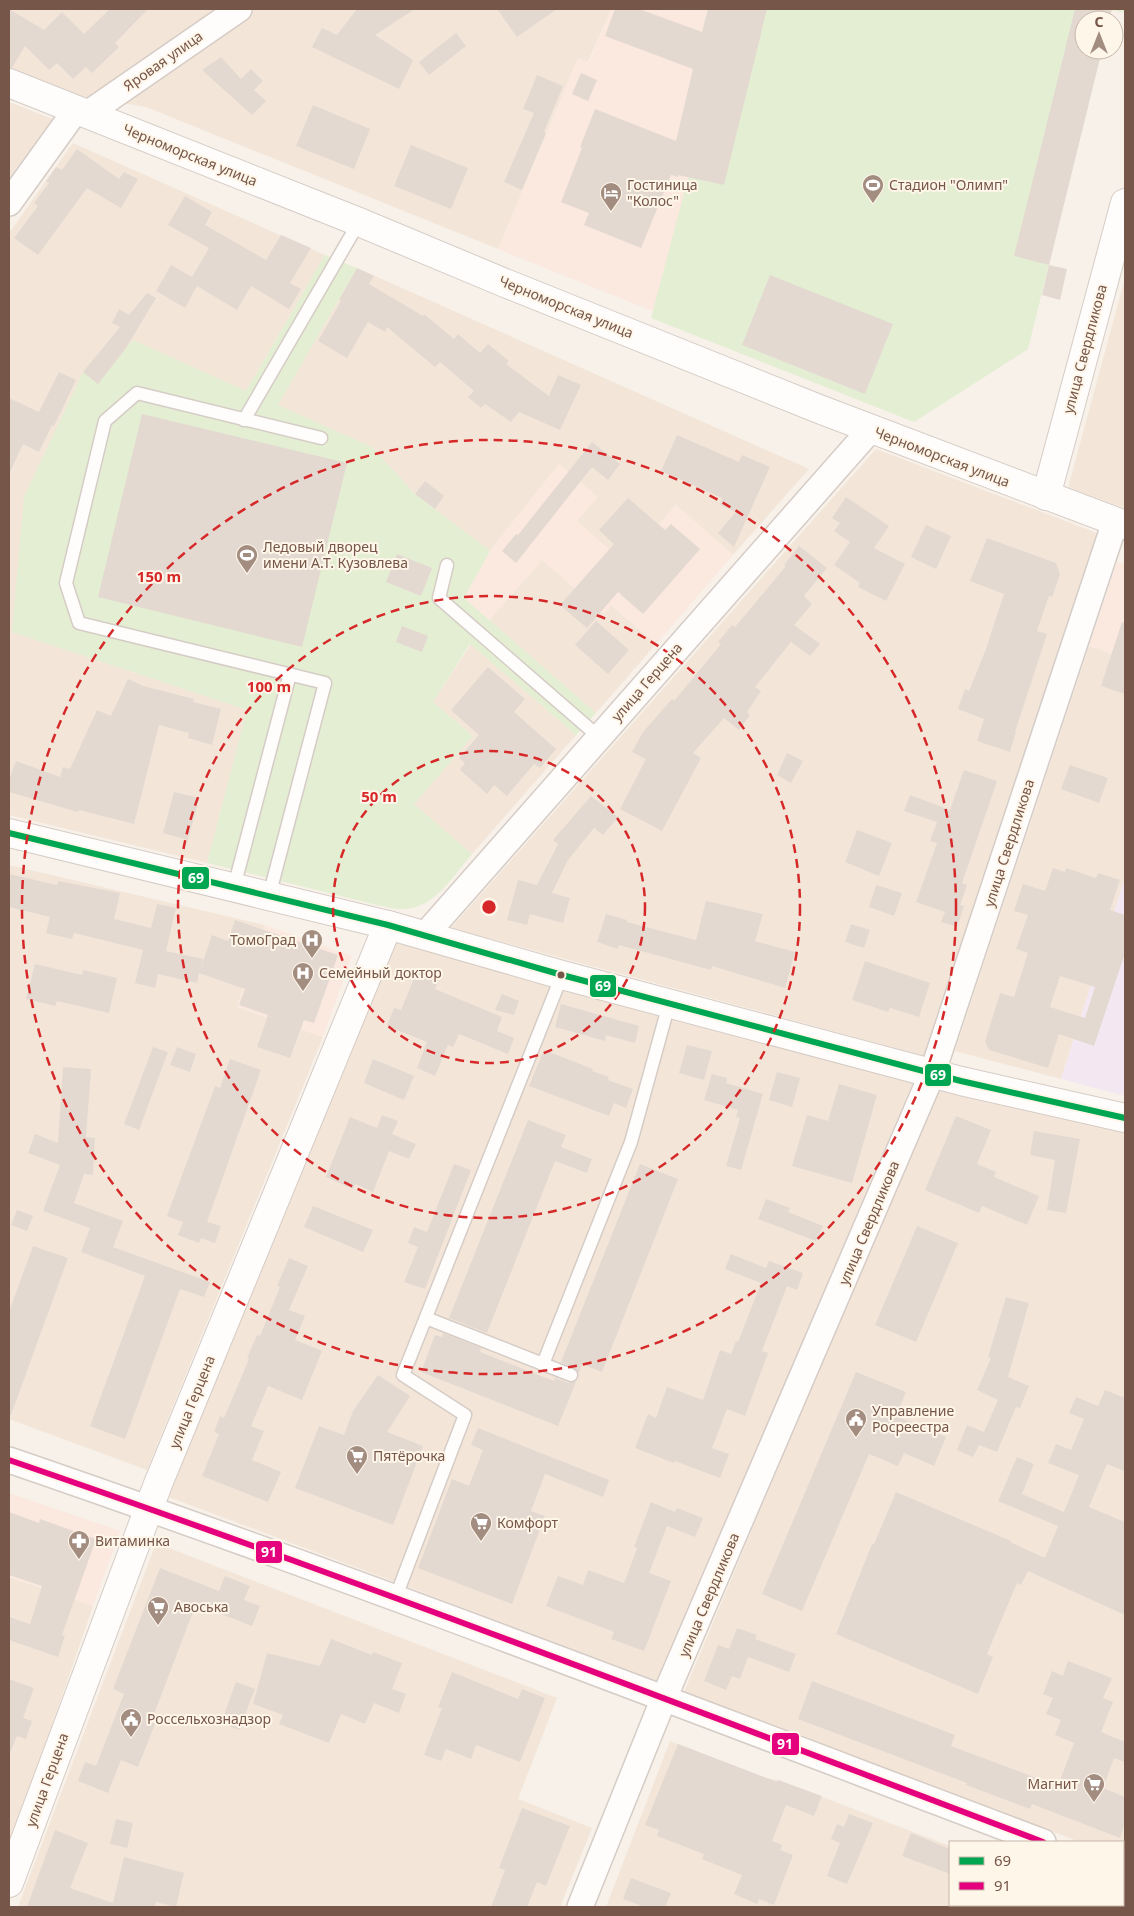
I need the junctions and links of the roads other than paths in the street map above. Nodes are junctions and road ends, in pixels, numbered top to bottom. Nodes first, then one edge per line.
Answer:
1 (239, 9) edge
2 (9, 83) edge
3 (82, 112) junction
4 (9, 203) edge
5 (1125, 203) edge
6 (359, 222) junction
7 (244, 420) junction
8 (871, 429) junction
9 (321, 438) dead end
10 (1046, 496) junction
11 (1120, 524) edge
12 (448, 565) dead end
13 (290, 674) junction
14 (599, 737) junction
15 (9, 833) edge
16 (234, 887) junction
17 (269, 896) junction
18 (388, 925) junction
19 (425, 935) junction
20 (562, 975) junction
21 (669, 1004) junction
22 (932, 1074) junction
23 (1125, 1118) edge
24 (426, 1318) junction
25 (543, 1364) junction
26 (571, 1376) dead end
27 (9, 1460) edge
28 (149, 1509) junction
29 (395, 1599) junction
30 (664, 1698) junction
31 (1039, 1841) edge
32 (9, 1883) edge
33 (580, 1907) edge

1 - 3 street, Яровая улица
2 - 3 street, Черноморская улица
3 - 4 street, Яровая улица
3 - 6 street, Черноморская улица
5 - 10 street, улица Свердликова
6 - 7 lane
6 - 8 street, Черноморская улица
7 - 9 lane
7 - 13 lane
8 - 10 street, Черноморская улица
8 - 14 street, улица Герцена
10 - 11 street, Черноморская улица
11 - 22 street, улица Свердликова
12 - 14 lane
13 - 16 lane
13 - 17 lane
14 - 19 street, улица Герцена
15 - 16 street
16 - 17 street
17 - 18 street
18 - 19 street
18 - 28 street, улица Герцена
19 - 20 street
20 - 21 street
20 - 24 lane
21 - 22 street
21 - 25 lane
22 - 23 street
22 - 30 street, улица Свердликова
24 - 25 lane
24 - 29 lane
25 - 26 lane
27 - 28 street
28 - 29 street
28 - 32 street, улица Герцена
29 - 30 street
30 - 31 street
30 - 33 street, улица Свердликова

